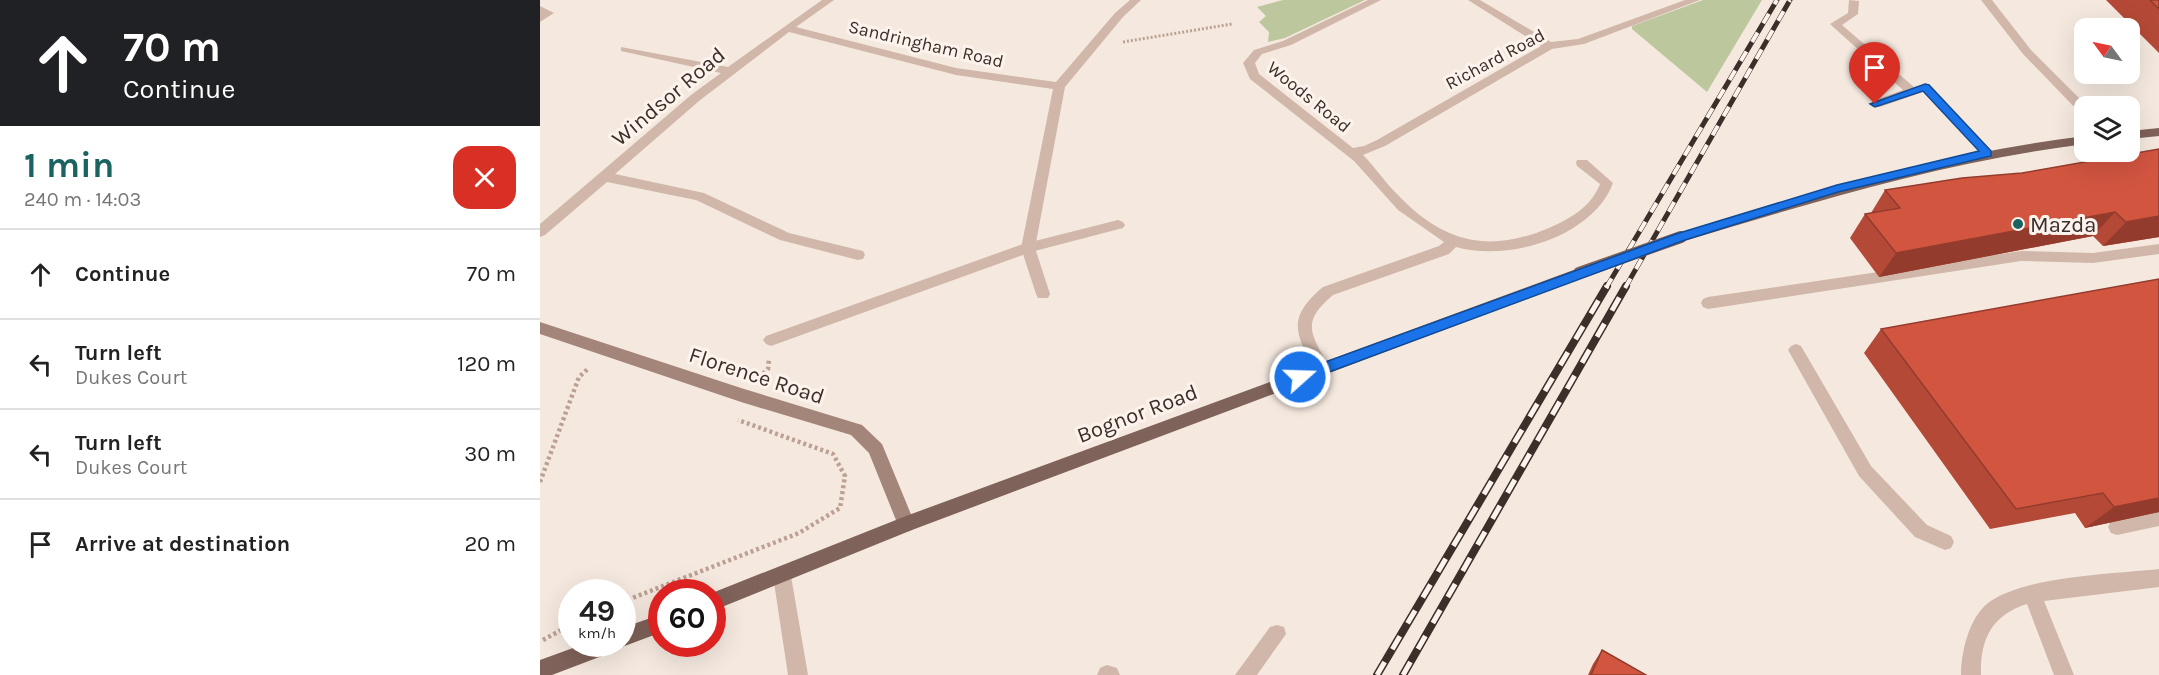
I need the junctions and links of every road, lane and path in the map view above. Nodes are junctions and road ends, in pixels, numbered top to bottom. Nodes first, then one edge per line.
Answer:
1 (829, 0) edge
2 (1136, 0) edge
3 (1376, 0) edge
4 (1473, 0) edge
5 (1695, 0) edge
6 (1986, 0) edge
7 (1854, 1) edge
8 (540, 9) edge
9 (540, 19) edge
10 (1232, 24) dead end
11 (787, 28) junction
12 (1549, 46) junction
13 (1090, 47) junction
14 (625, 49) dead end
15 (730, 71) junction
16 (1059, 86) junction
17 (1911, 92) junction
18 (2074, 100) edge
19 (1875, 104) dead end
20 (2159, 132) edge
21 (2140, 134) edge
22 (2074, 141) edge
23 (1354, 152) junction
24 (1987, 153) junction
25 (1582, 163) dead end
26 (606, 177) junction
27 (1118, 225) dead end
28 (540, 232) edge
29 (1454, 241) junction
30 (1028, 248) junction
31 (2159, 249) edge
32 (858, 255) dead end
33 (1043, 294) dead end
34 (1707, 303) dead end
35 (540, 328) edge
36 (771, 340) joint
37 (608, 350) junction
38 (1796, 350) dead end
39 (580, 364) dead end
40 (590, 367) junction
41 (1322, 369) junction
42 (601, 371) dead end
43 (741, 395) junction
44 (733, 419) dead end
45 (540, 482) edge
46 (2159, 518) edge
47 (906, 524) junction
48 (2117, 527) edge
49 (1945, 542) dead end
50 (782, 576) junction
51 (2159, 578) edge
52 (2032, 594) junction
53 (636, 596) edge
54 (726, 597) edge
55 (558, 632) edge
56 (1277, 634) dead end
57 (540, 642) edge
58 (574, 657) edge
59 (540, 670) edge
60 (798, 675) edge
61 (1245, 675) edge
62 (1971, 675) edge
63 (2064, 675) edge

1 - 11 street, Windsor Road
2 - 13 street
3 - 23 street, Woods Road
4 - 12 street
5 - 12 street, Richard Road
6 - 18 street
7 - 17 street
8 - 9 street
10 - 13 path
11 - 15 street, Windsor Road
11 - 16 street, Sandringham Road
12 - 23 street, Richard Road
13 - 16 street
14 - 15 street
15 - 26 street, Windsor Road
16 - 30 street
17 - 19 street
17 - 24 street
20 - 21 main road
22 - 24 main road, Bognor Road
23 - 29 street
24 - 41 main road, Bognor Road, bridge
25 - 29 street
26 - 28 street, Windsor Road
26 - 32 street
27 - 30 street
29 - 41 street
30 - 33 street
30 - 36 street
31 - 34 street
35 - 37 street, Florence Road
36 - 43 path
37 - 40 path
37 - 43 street, Florence Road
38 - 49 street
39 - 40 path
40 - 42 path
40 - 45 path
41 - 47 main road, Bognor Road
43 - 47 street, Florence Road
44 - 53 path
46 - 48 street
47 - 50 main road, Bognor Road
50 - 54 main road, Bognor Road
50 - 60 street
51 - 52 street
52 - 62 street
52 - 63 street
55 - 57 path
56 - 61 street
58 - 59 main road

